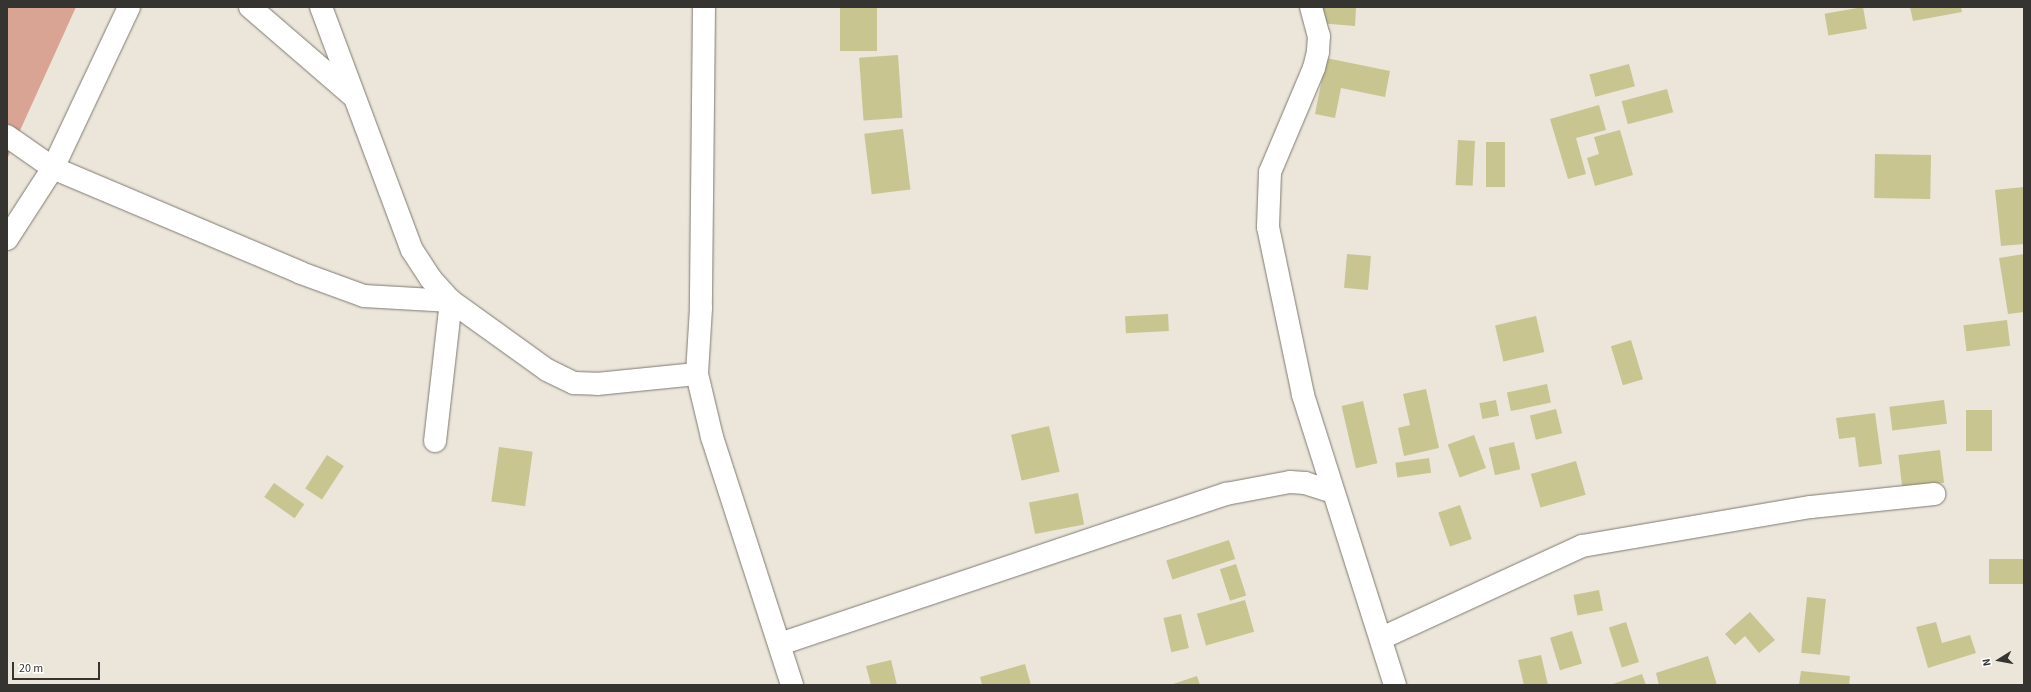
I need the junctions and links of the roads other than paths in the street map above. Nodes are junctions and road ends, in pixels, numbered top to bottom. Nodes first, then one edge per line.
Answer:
1 (129, 7) edge
2 (250, 7) edge
3 (321, 7) edge
4 (704, 7) edge
5 (1311, 7) edge
6 (354, 97) junction
7 (7, 136) edge
8 (53, 168) junction
9 (7, 239) edge
10 (451, 301) junction
11 (697, 374) junction
12 (435, 441) dead end
13 (1332, 492) junction
14 (1934, 494) dead end
15 (1382, 638) junction
16 (780, 644) junction
17 (792, 685) edge
18 (1395, 685) edge

1 - 8 street
2 - 6 street
3 - 6 street
4 - 11 street
5 - 13 street
6 - 10 street
7 - 8 street
8 - 9 street
8 - 10 street
10 - 11 street
10 - 12 street
11 - 16 street
13 - 15 street
13 - 16 street
14 - 15 street
15 - 18 street
16 - 17 street

